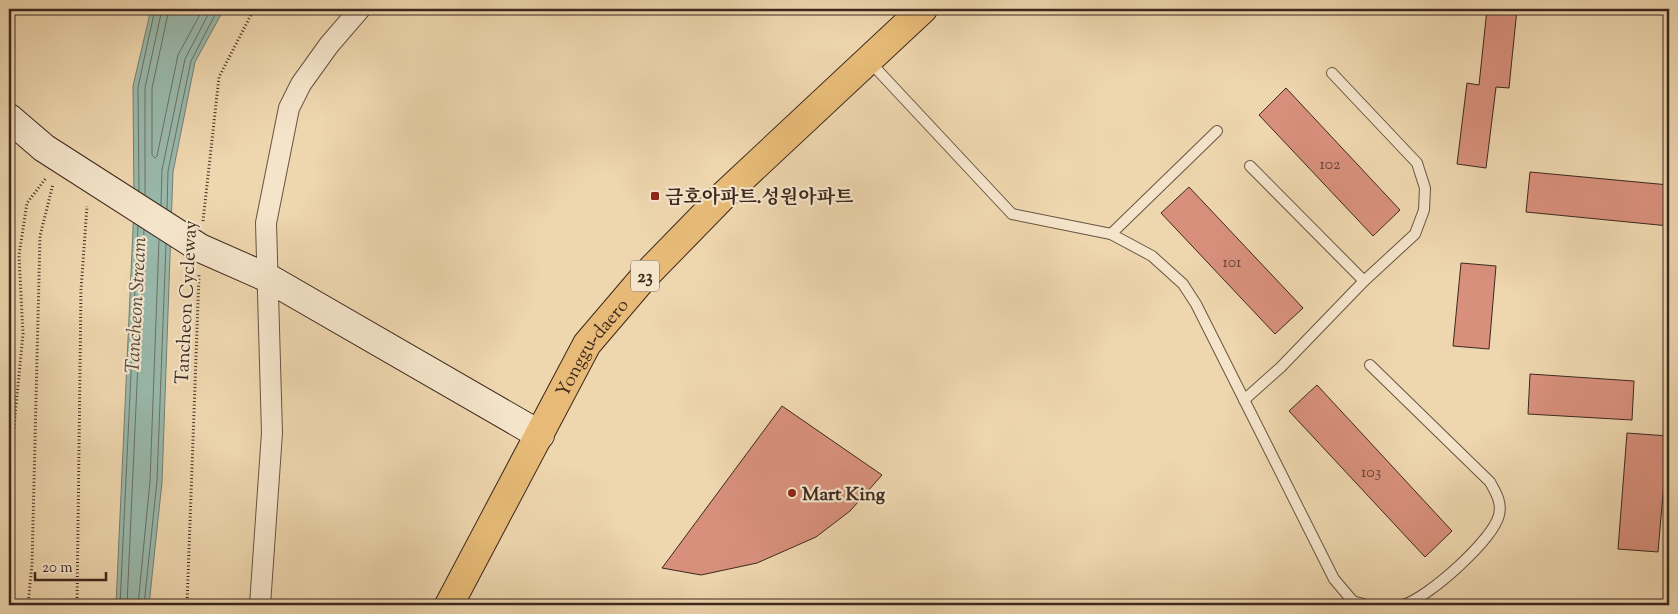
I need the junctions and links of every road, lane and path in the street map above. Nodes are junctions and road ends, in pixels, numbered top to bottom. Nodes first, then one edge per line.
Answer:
1 (254, 9) edge
2 (360, 9) edge
3 (923, 9) edge
4 (868, 60) junction
5 (1332, 72) dead end
6 (9, 118) edge
7 (1217, 131) dead end
8 (60, 159) junction
9 (1250, 166) dead end
10 (99, 184) junction
11 (1111, 234) junction
12 (200, 248) junction
13 (268, 278) junction
14 (1364, 282) junction
15 (1370, 365) dead end
16 (1244, 400) junction
17 (540, 435) junction
18 (9, 477) edge
19 (1354, 603) edge
20 (28, 605) edge
21 (77, 605) edge
22 (187, 605) edge
23 (260, 605) edge
24 (449, 605) edge
25 (1367, 605) edge
26 (1403, 605) edge

1 - 12 path, Tancheon Cycleway
2 - 13 street
3 - 4 main road, Yonggu-daero / 23
4 - 11 lane
4 - 17 main road, Yonggu-daero / 23
5 - 14 lane
6 - 8 street
7 - 11 lane
8 - 10 street
8 - 18 path
8 - 20 path
9 - 14 lane
10 - 12 street
10 - 21 path
11 - 16 lane
12 - 13 street
12 - 22 path, Tancheon Cycleway
13 - 17 street
13 - 23 street
14 - 16 lane
15 - 26 lane
16 - 19 lane
17 - 24 main road, Yonggu-daero / 23
19 - 25 lane

